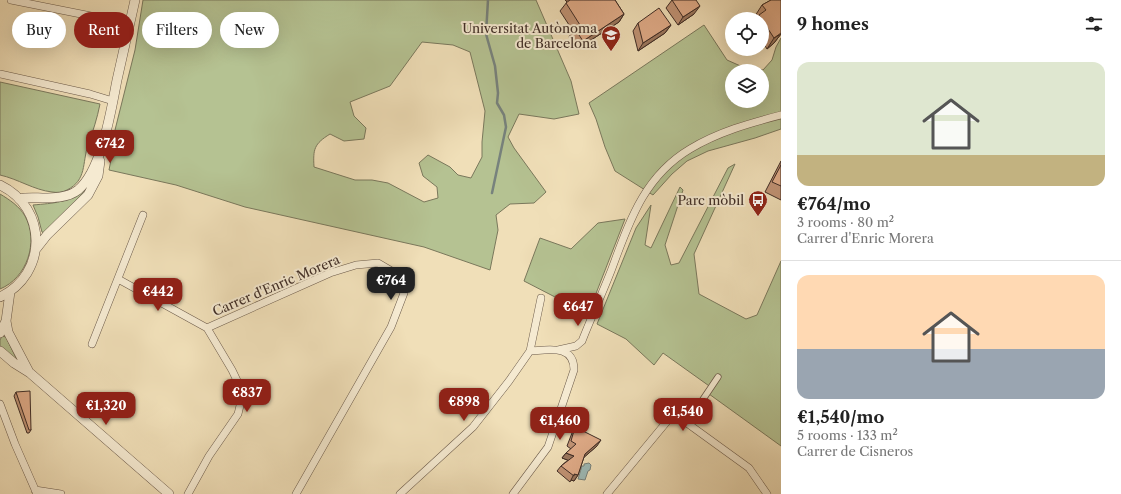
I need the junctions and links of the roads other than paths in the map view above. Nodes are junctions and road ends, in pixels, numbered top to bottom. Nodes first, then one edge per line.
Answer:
1 (11, 0) edge
2 (135, 0) edge
3 (74, 13) edge
4 (0, 74) edge
5 (112, 101) junction
6 (781, 115) edge
7 (101, 150) junction
8 (0, 185) edge
9 (20, 199) junction
10 (143, 215) dead end
11 (36, 249) junction
12 (118, 279) junction
13 (10, 292) junction
14 (0, 297) edge
15 (541, 298) dead end
16 (6, 321) junction
17 (207, 328) junction
18 (0, 333) edge
19 (92, 344) dead end
20 (558, 350) junction
21 (0, 351) edge
22 (530, 351) junction
23 (4, 358) edge
24 (30, 373) junction
25 (718, 377) dead end
26 (0, 404) edge
27 (687, 423) junction
28 (36, 492) edge
29 (61, 494) edge
30 (169, 494) edge
31 (188, 494) edge
32 (296, 494) edge
33 (400, 494) edge
34 (513, 494) edge
35 (607, 494) edge
36 (767, 494) edge

1 - 3 street
2 - 5 street
4 - 5 street
5 - 7 street
6 - 20 street
7 - 9 street
7 - 11 street
8 - 9 street
9 - 11 street
10 - 12 street
11 - 13 street
12 - 17 street, Carrer d'Enric Morera
12 - 19 street
13 - 14 street
13 - 16 street
15 - 22 street
16 - 18 street
16 - 24 street
17 - 31 street
17 - 32 street, Carrer d'Enric Morera
20 - 22 street
20 - 34 street
21 - 23 street
22 - 33 street
23 - 24 street
24 - 30 street
25 - 27 street
26 - 28 street
27 - 35 street
27 - 36 street
28 - 29 street

